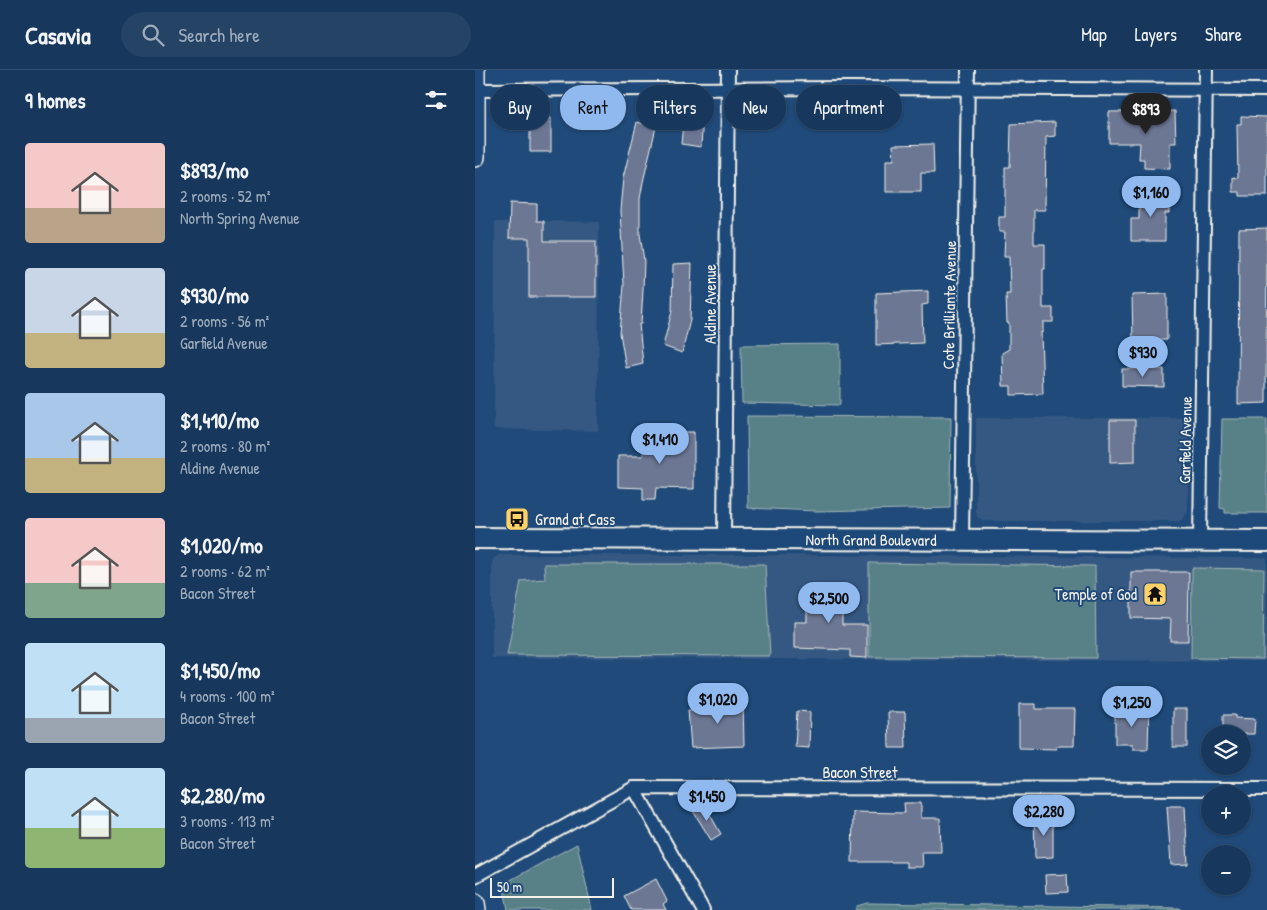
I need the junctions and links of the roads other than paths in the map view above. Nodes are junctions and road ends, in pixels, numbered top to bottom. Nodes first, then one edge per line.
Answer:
1 (475, 70) edge
2 (728, 70) edge
3 (968, 70) edge
4 (1206, 70) edge
5 (728, 85) edge
6 (724, 89) edge
7 (786, 89) edge
8 (968, 89) junction
9 (475, 90) edge
10 (1205, 90) junction
11 (1267, 90) edge
12 (728, 130) edge
13 (475, 157) edge
14 (475, 538) edge
15 (724, 539) junction
16 (962, 540) junction
17 (1200, 541) junction
18 (1267, 541) edge
19 (634, 788) junction
20 (1267, 789) edge
21 (475, 876) edge
22 (475, 903) edge
23 (476, 910) edge
24 (703, 910) edge

1 - 9 main road
2 - 5 street, Aldine Avenue
3 - 8 street, Cote Brilliante Avenue
4 - 10 street, Garfield Avenue
6 - 9 street
7 - 8 street
8 - 10 street
8 - 16 street, Cote Brilliante Avenue
9 - 13 main road
10 - 11 street
10 - 17 street, Garfield Avenue
12 - 15 street, Aldine Avenue
14 - 15 main road, North Grand Boulevard
15 - 16 main road, North Grand Boulevard
16 - 17 main road, North Grand Boulevard
17 - 18 main road, North Grand Boulevard
19 - 20 street, Bacon Street
19 - 21 street, Bacon Street
19 - 24 street
22 - 23 main road

